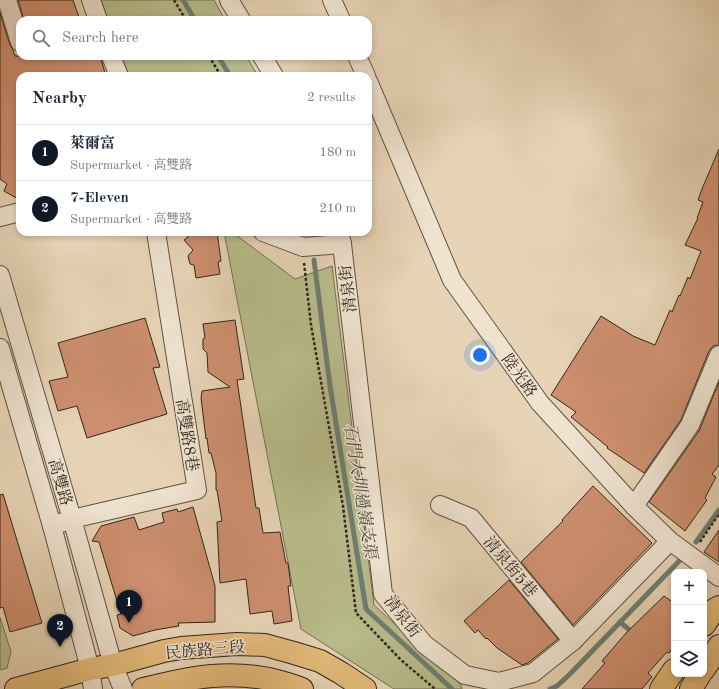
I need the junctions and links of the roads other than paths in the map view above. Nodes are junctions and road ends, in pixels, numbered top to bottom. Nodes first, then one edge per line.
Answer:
1 (7, 0) edge
2 (91, 0) edge
3 (229, 0) edge
4 (332, 0) edge
5 (97, 16) edge
6 (239, 16) edge
7 (339, 16) edge
8 (16, 29) edge
9 (113, 60) edge
10 (264, 60) edge
11 (359, 60) edge
12 (117, 72) edge
13 (272, 72) edge
14 (364, 72) edge
15 (372, 90) edge
16 (16, 213) edge
17 (0, 217) edge
18 (157, 236) edge
19 (274, 236) edge
20 (340, 238) edge
21 (0, 275) edge
22 (0, 348) edge
23 (719, 355) edge
24 (440, 506) dead end
25 (634, 506) junction
26 (72, 519) junction
27 (52, 526) junction
28 (670, 541) junction
29 (719, 577) edge
30 (719, 607) edge
31 (707, 620) edge
32 (573, 641) junction
33 (719, 646) edge
34 (113, 665) junction
35 (707, 665) edge
36 (671, 674) edge
37 (92, 679) edge
38 (16, 689) edge
39 (123, 689) edge
40 (146, 689) edge
41 (302, 689) edge
42 (365, 689) edge
43 (661, 689) edge

1 - 8 street
2 - 5 street
3 - 6 street
4 - 7 street
9 - 12 street
10 - 13 street
11 - 14 street
15 - 25 street, 陸光路
16 - 17 street
18 - 26 street, 高雙路8巷
19 - 20 street
20 - 32 street, 清泉街
21 - 26 street, 高雙路
22 - 27 street, 高雙路
23 - 25 street
24 - 32 street, 清泉街5巷
25 - 28 street, 陸光路
26 - 27 street, 高雙路8巷
26 - 34 street, 高雙路
27 - 37 street, 高雙路
28 - 29 street, 陸光路
28 - 32 street, 清泉街
30 - 31 main road
33 - 35 main road
34 - 37 main road, 民族路三段
34 - 39 street, 高雙路
34 - 42 main road, 民族路三段
36 - 43 main road
37 - 38 main road, 民族路三段
40 - 41 main road, 民族路三段

